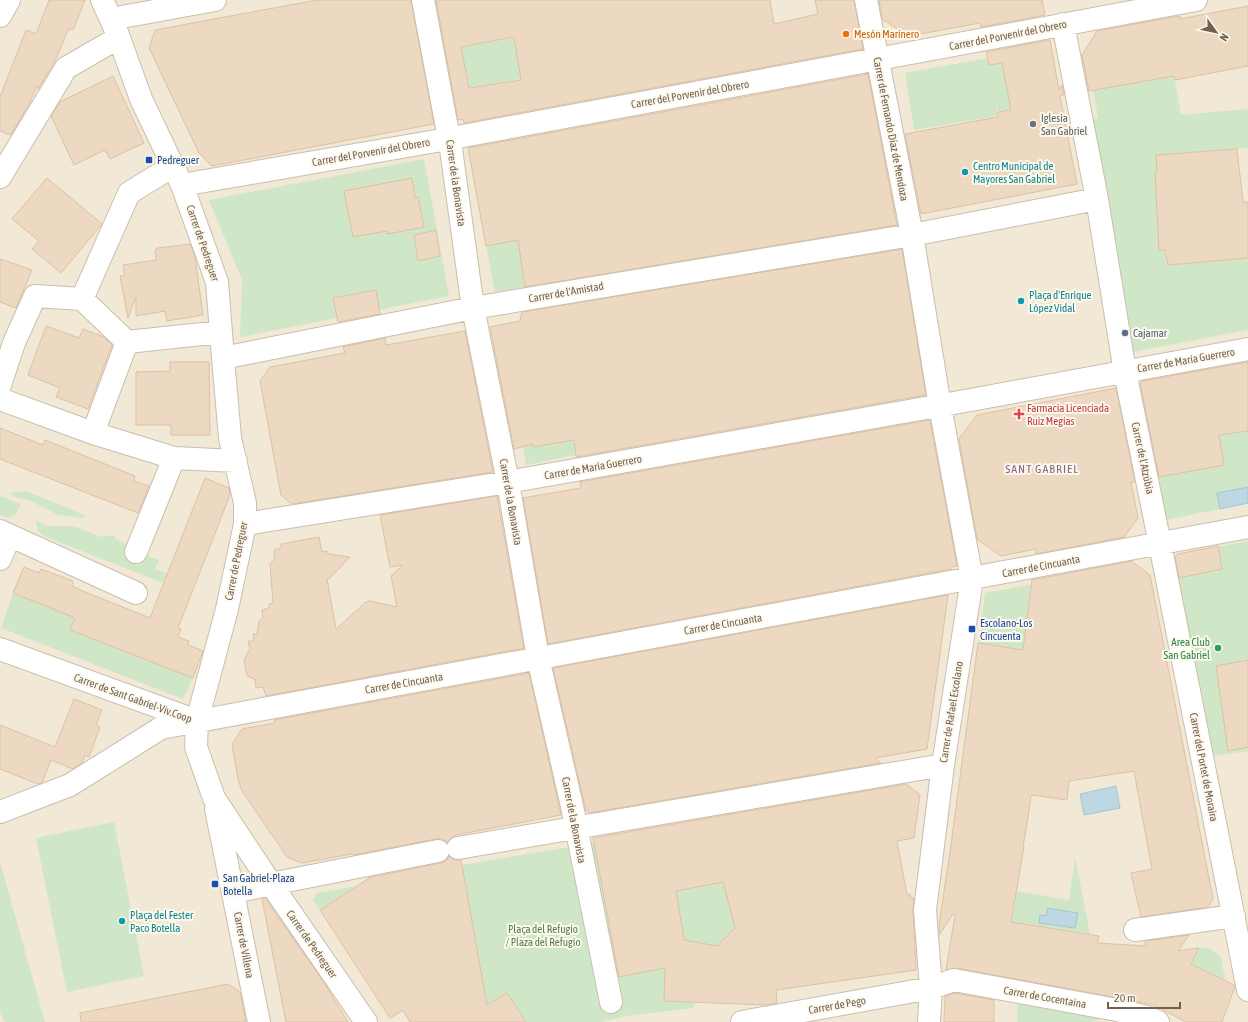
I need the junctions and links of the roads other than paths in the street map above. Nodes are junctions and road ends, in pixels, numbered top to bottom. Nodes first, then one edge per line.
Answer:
1 (9, 0) edge
2 (215, 0) edge
3 (423, 0) edge
4 (866, 0) edge
5 (1196, 0) edge
6 (0, 16) edge
7 (110, 19) edge
8 (1063, 24) junction
9 (877, 60) junction
10 (449, 138) junction
11 (178, 176) junction
12 (0, 177) edge
13 (1097, 199) junction
14 (912, 235) junction
15 (82, 299) junction
16 (473, 308) junction
17 (221, 332) junction
18 (7, 340) edge
19 (127, 342) junction
20 (1248, 349) edge
21 (223, 358) junction
22 (1125, 372) junction
23 (0, 386) edge
24 (0, 399) edge
25 (940, 406) junction
26 (93, 433) junction
27 (174, 458) junction
28 (236, 461) junction
29 (508, 482) junction
30 (245, 524) junction
31 (1248, 527) edge
32 (5, 533) edge
33 (1160, 544) junction
34 (136, 552) dead end
35 (0, 559) edge
36 (972, 579) junction
37 (136, 593) dead end
38 (0, 649) edge
39 (538, 658) junction
40 (197, 721) junction
41 (943, 765) junction
42 (214, 798) junction
43 (0, 812) edge
44 (575, 827) junction
45 (271, 884) junction
46 (234, 892) junction
47 (1239, 921) edge
48 (1135, 930) dead end
49 (931, 988) junction
50 (1248, 990) edge
51 (611, 1002) dead end
52 (1118, 1016) edge
53 (754, 1021) edge
54 (259, 1022) edge
55 (366, 1022) edge
56 (929, 1022) edge
57 (1158, 1022) edge

1 - 6 street
2 - 7 street
3 - 10 street, Carrer de la Bonavista
4 - 9 street, Carrer de Fernando Díaz de Mendoza
5 - 8 street, Carrer del Porvenir del Obrero
7 - 11 street, Carrer de Pedreguer
7 - 12 street
8 - 9 street, Carrer del Porvenir del Obrero
8 - 13 street
9 - 10 street, Carrer del Porvenir del Obrero
9 - 14 street, Carrer de Fernando Díaz de Mendoza
10 - 11 street, Carrer del Porvenir del Obrero
10 - 16 street, Carrer de la Bonavista
11 - 15 street
11 - 17 street, Carrer de Pedreguer
13 - 14 street
13 - 22 street
14 - 16 street, Carrer de l'Amistad
14 - 25 street
15 - 18 street
15 - 19 street
16 - 21 street, Carrer de l'Amistad
16 - 29 street, Carrer de la Bonavista
17 - 19 street
17 - 21 street, Carrer de Pedreguer
18 - 23 street
19 - 26 street
20 - 22 street, Carrer de María Guerrero
21 - 28 street, Carrer de Pedreguer
22 - 25 street
22 - 33 street, Carrer de l'Atzúbia
24 - 26 street
25 - 29 street, Carrer de María Guerrero
25 - 36 street, Carrer de Rafael Escolano
26 - 27 street
27 - 28 street
27 - 34 street
28 - 30 street, Carrer de Pedreguer
29 - 30 street, Carrer de María Guerrero
29 - 39 street, Carrer de la Bonavista
30 - 40 street, Carrer de Pedreguer
31 - 33 street, Carrer de Cincuanta
32 - 35 street
32 - 37 street
33 - 36 street, Carrer de Cincuanta
33 - 47 street, Carrer del Portet de Moraira
36 - 39 street, Carrer de Cincuanta
36 - 41 street, Carrer de Rafael Escolano
38 - 40 street, Carrer de Sant Gabriel-Viv.Coop
39 - 40 street, Carrer de Cincuanta
39 - 44 street, Carrer de la Bonavista
40 - 42 street, Carrer de Pedreguer
40 - 43 street, Carrer de Sant Gabriel-Viv.Coop
41 - 44 street
41 - 49 street, Carrer de Rafael Escolano
42 - 45 street, Carrer de Pedreguer
42 - 46 street, Carrer de Villena
44 - 45 street
44 - 51 street, Carrer de la Bonavista
45 - 46 street
45 - 55 street, Carrer de Pedreguer
46 - 54 street, Carrer de Villena
47 - 48 street
47 - 50 street, Carrer del Portet de Moraira
49 - 52 street, Carrer de Cocentaina
49 - 53 street, Carrer de Pego
49 - 56 street, Carrer de Rafael Escolano
52 - 57 street, Carrer de Cocentaina

